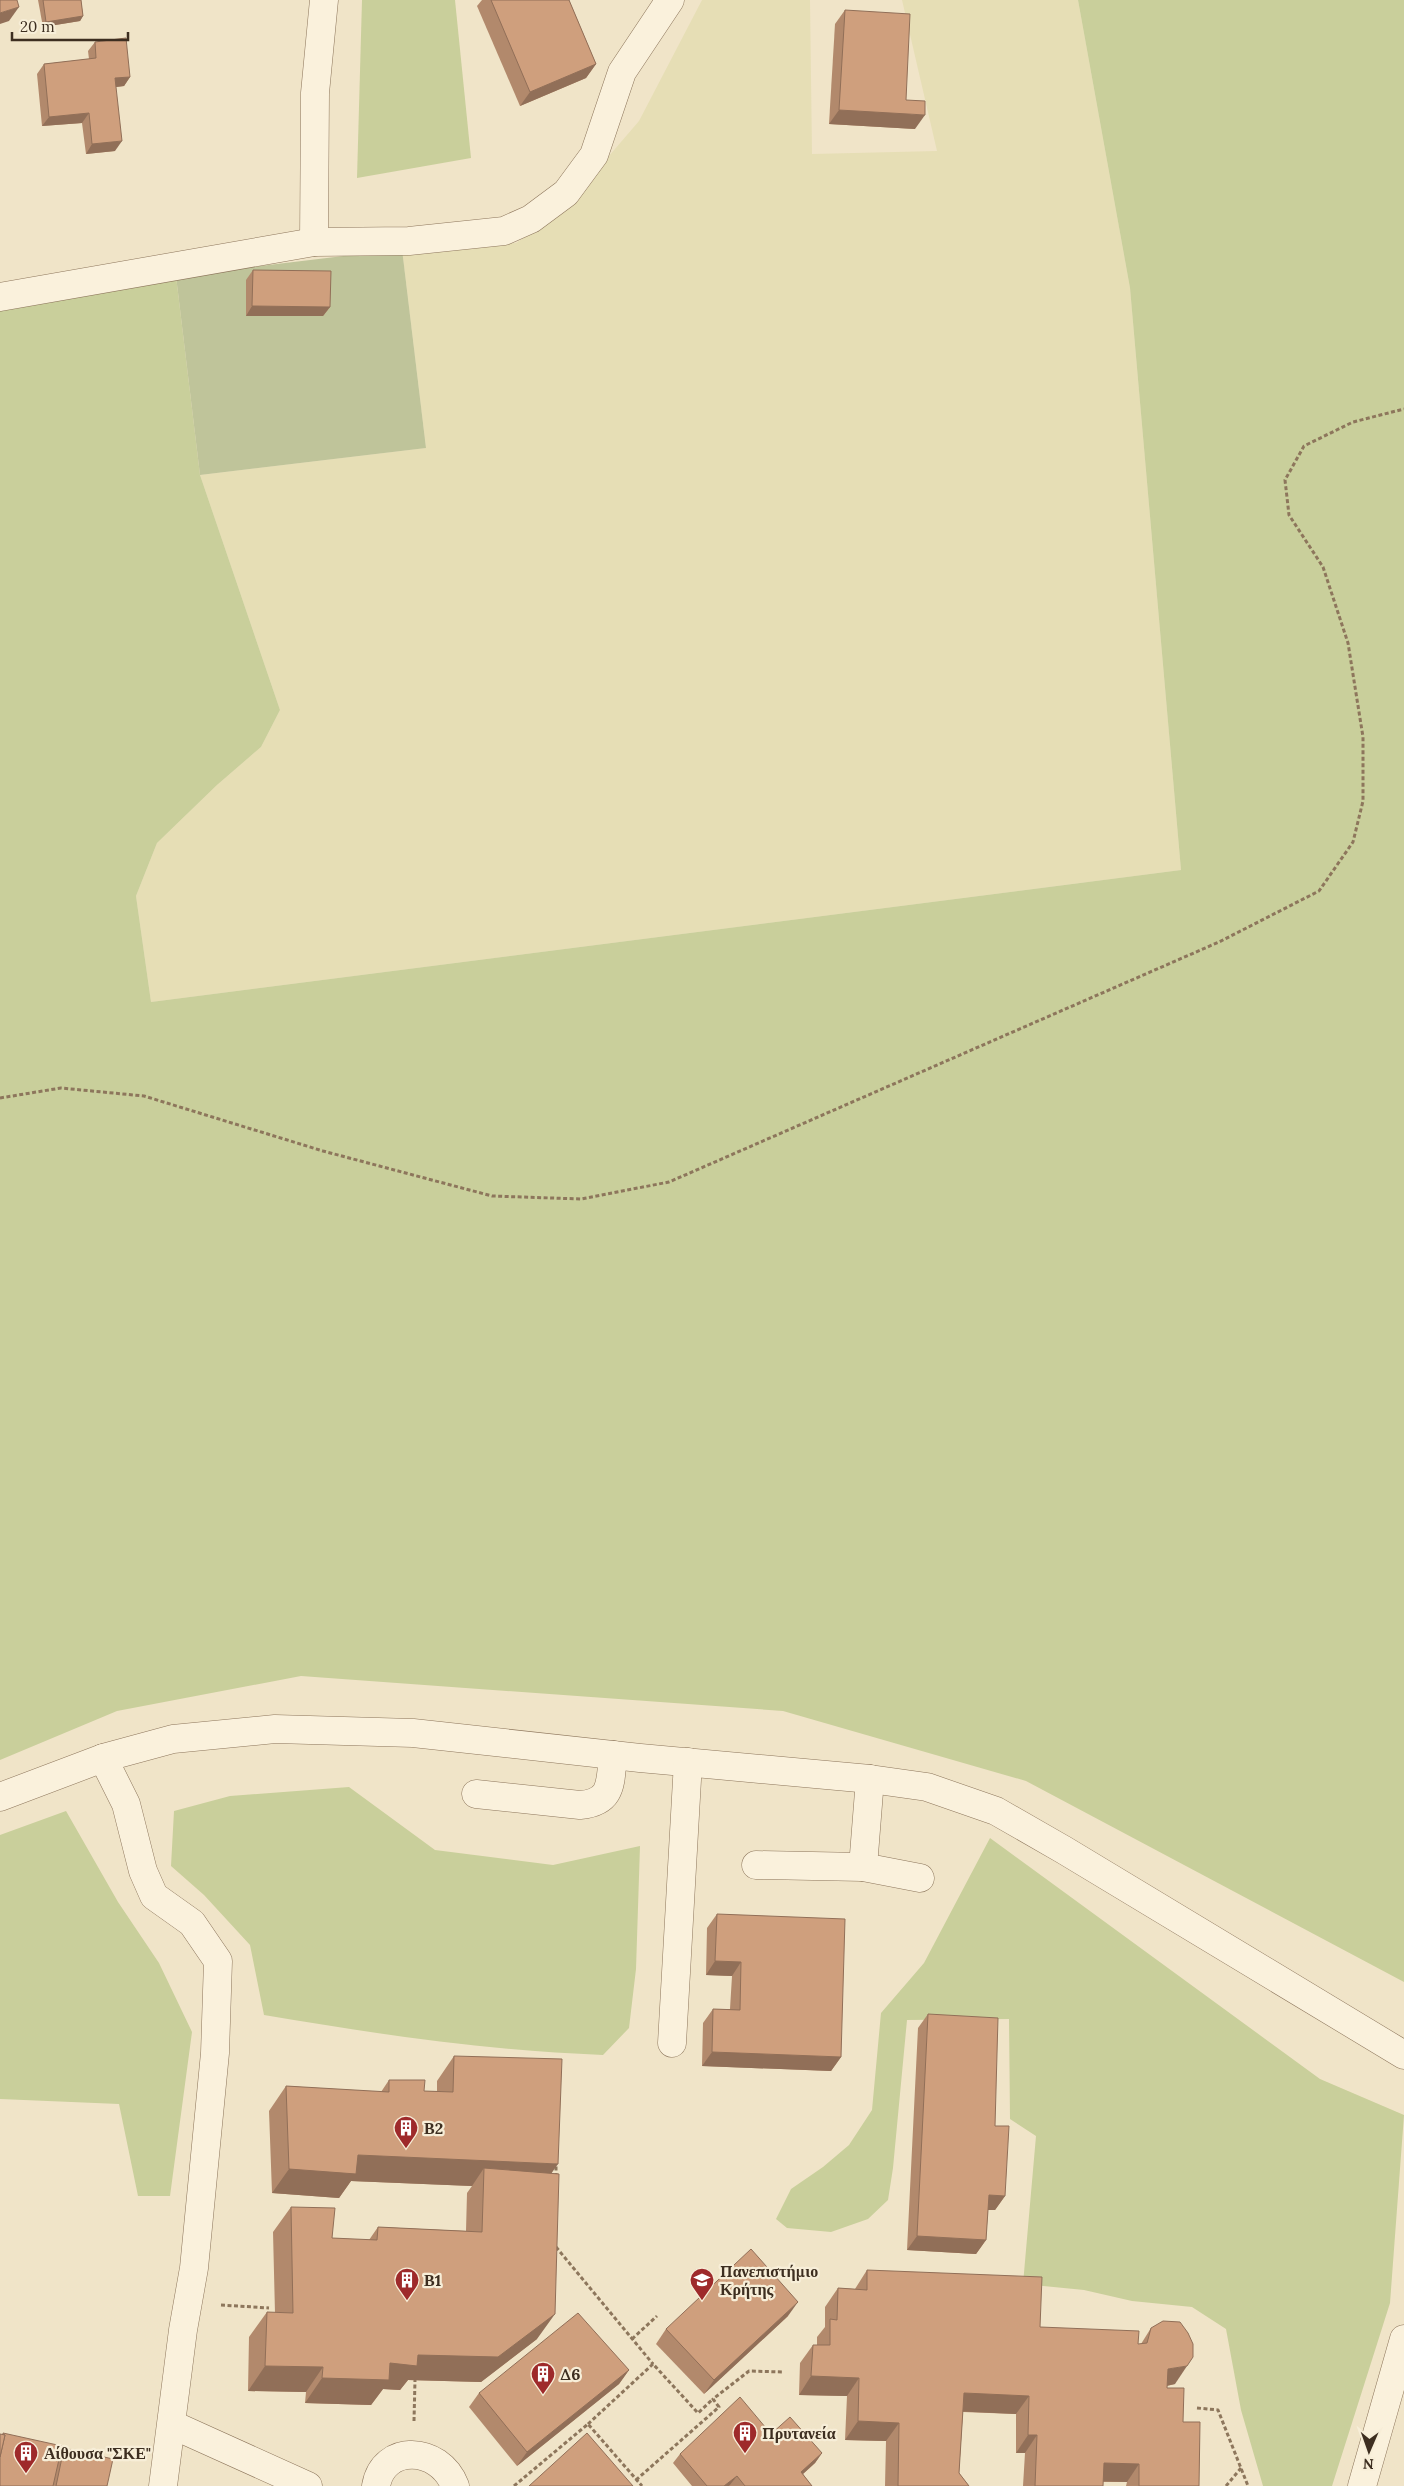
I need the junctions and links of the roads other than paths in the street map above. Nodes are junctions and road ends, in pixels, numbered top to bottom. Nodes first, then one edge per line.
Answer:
1 (324, 0) edge
2 (670, 0) edge
3 (314, 242) junction
4 (0, 297) edge
5 (613, 1755) junction
6 (104, 1758) junction
7 (688, 1762) junction
8 (870, 1778) junction
9 (476, 1794) dead end
10 (0, 1797) edge
11 (756, 1865) dead end
12 (863, 1867) junction
13 (920, 1878) dead end
14 (672, 2043) dead end
15 (1404, 2055) edge
16 (1404, 2339) edge
17 (173, 2424) junction
18 (163, 2486) edge
19 (308, 2486) edge
20 (376, 2486) edge
21 (455, 2486) edge
22 (1362, 2486) edge

1 - 3 street
2 - 3 street
3 - 4 street
5 - 6 street
5 - 7 street
5 - 9 street
6 - 10 street
6 - 17 street
7 - 8 street
7 - 14 street
8 - 12 street
8 - 15 street
11 - 12 street
12 - 13 street
16 - 22 street
17 - 18 street
17 - 19 street
20 - 21 street

